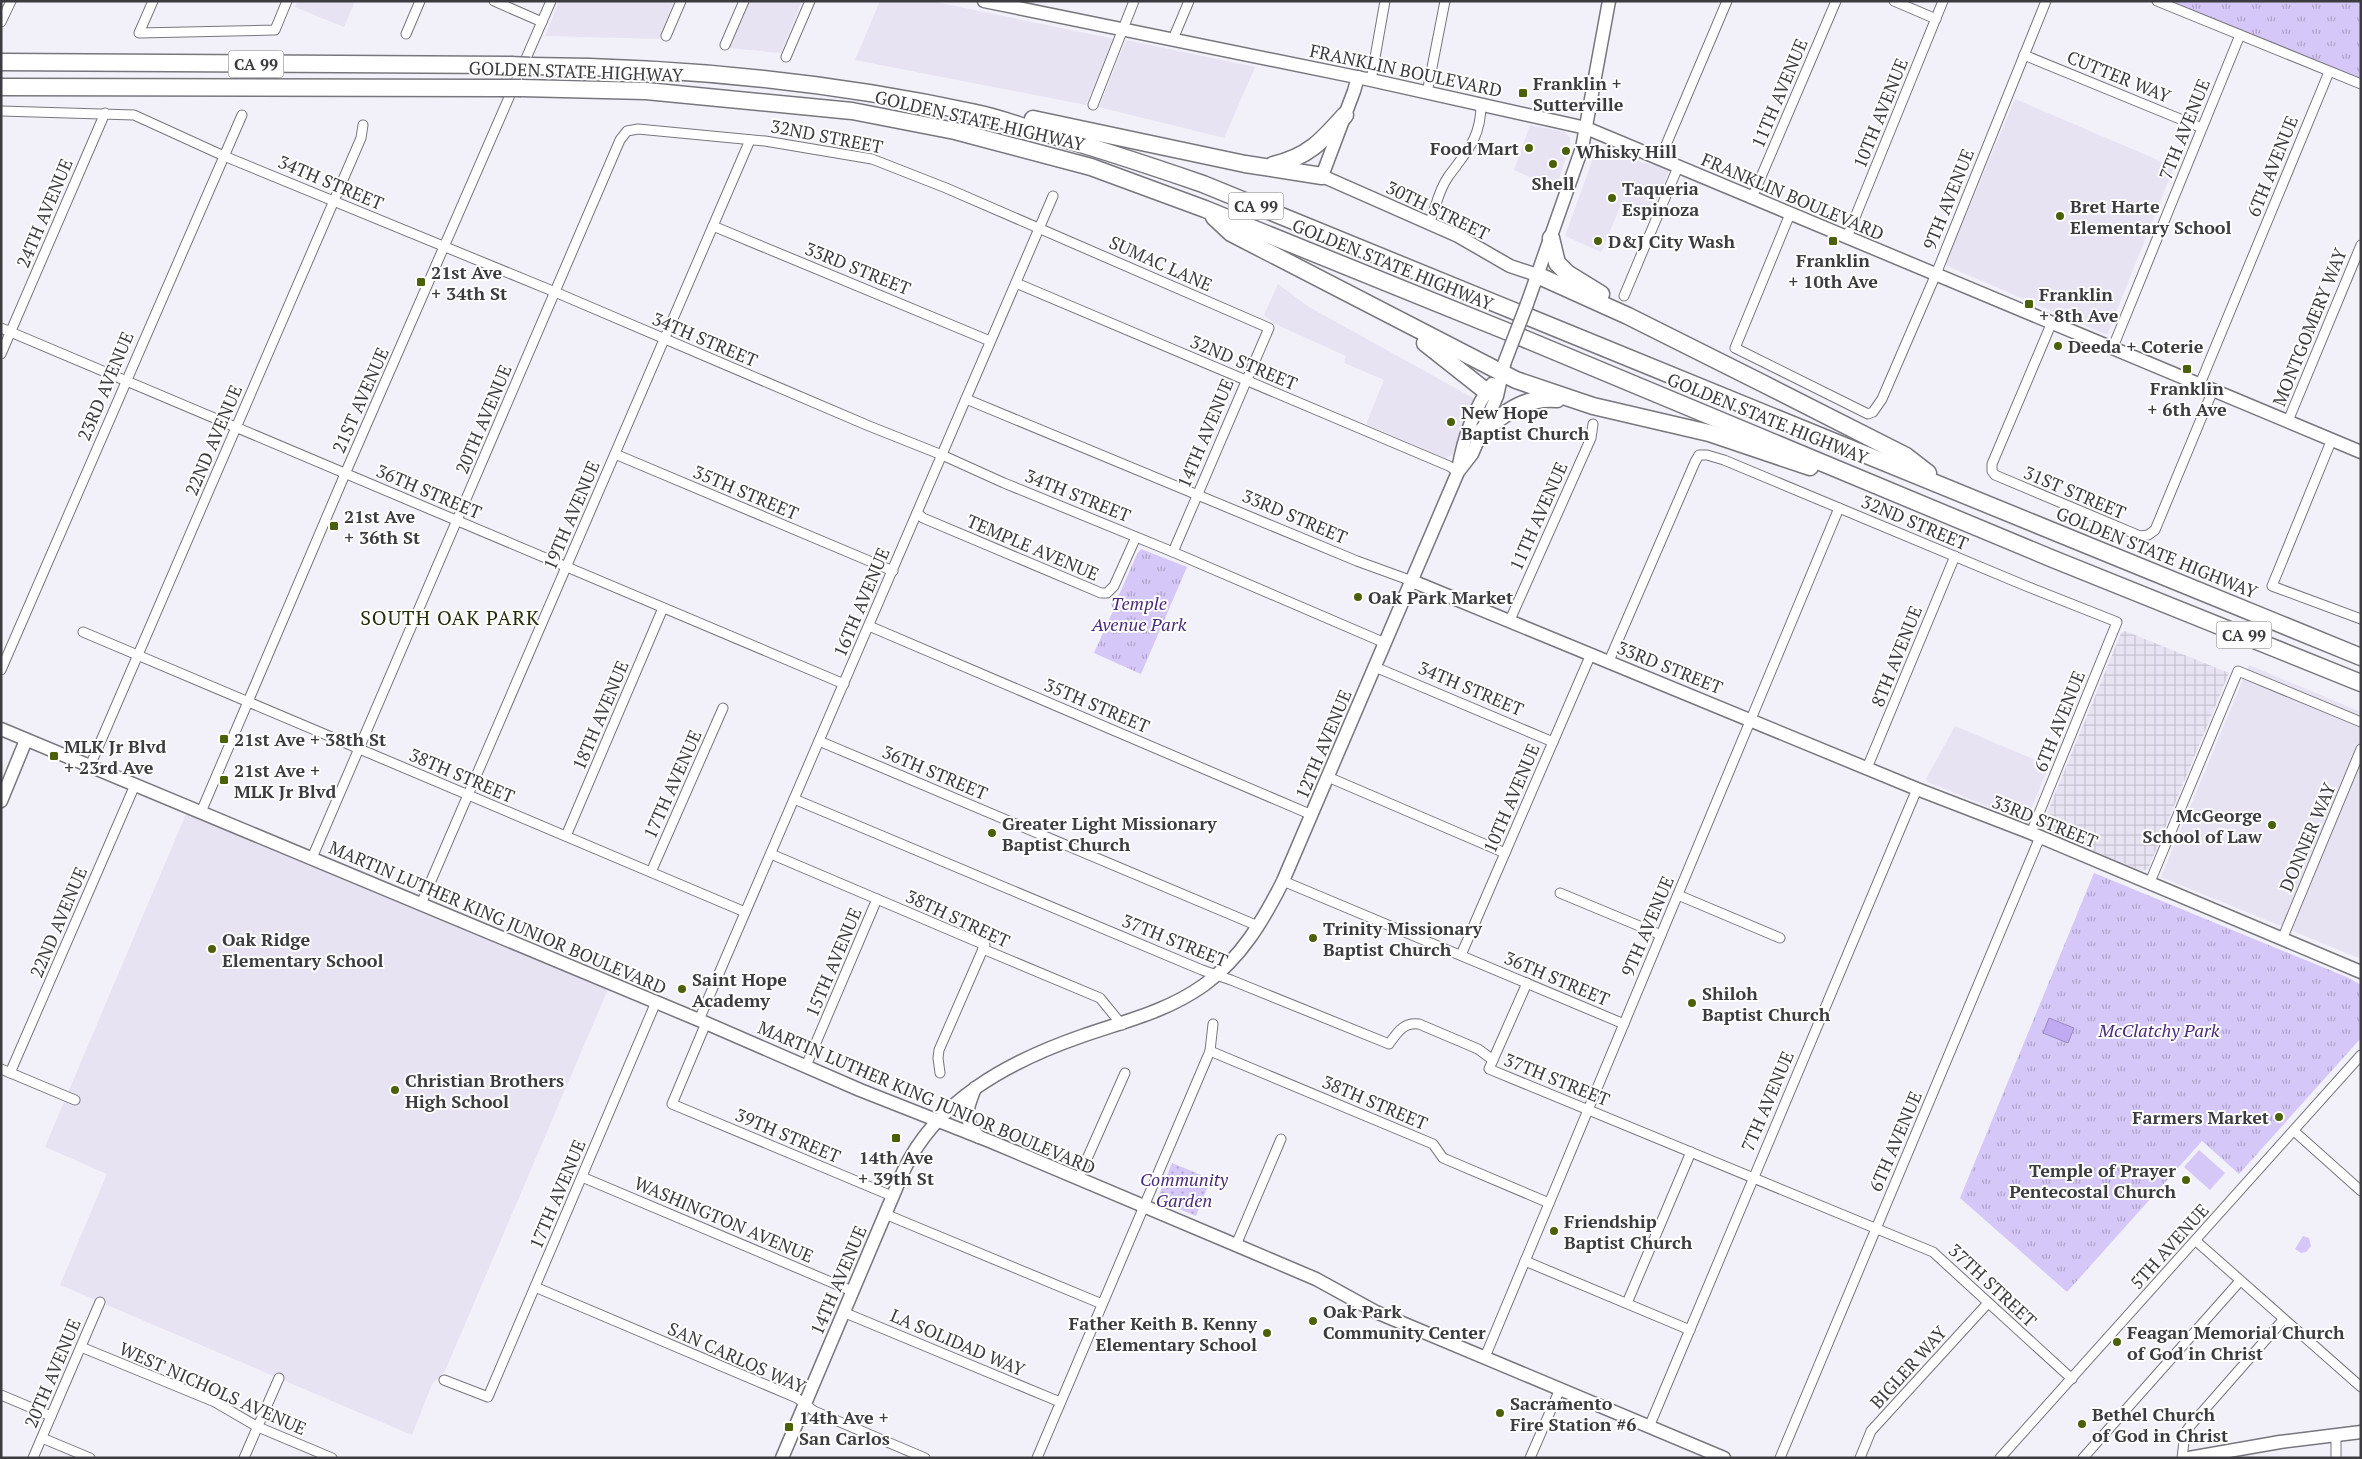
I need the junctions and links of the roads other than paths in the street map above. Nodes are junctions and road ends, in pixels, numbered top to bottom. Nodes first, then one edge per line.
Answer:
1 (11, 1) edge
2 (153, 1) edge
3 (287, 1) edge
4 (420, 1) edge
5 (494, 1) edge
6 (551, 1) edge
7 (681, 1) edge
8 (744, 1) edge
9 (810, 1) edge
10 (984, 1) edge
11 (1134, 1) edge
12 (1189, 1) edge
13 (1385, 1) edge
14 (1445, 1) edge
15 (1609, 1) edge
16 (1726, 1) edge
17 (1836, 1) edge
18 (1894, 1) edge
19 (1943, 1) edge
20 (2046, 1) edge
21 (2157, 1) edge
22 (1936, 19) junction
23 (1, 22) edge
24 (542, 22) junction
25 (1122, 30) junction
26 (406, 34) dead end
27 (2240, 35) junction
28 (666, 36) dead end
29 (1173, 39) junction
30 (725, 45) dead end
31 (2024, 55) junction
32 (786, 57) dead end
33 (1, 62) edge
34 (2328, 72) junction
35 (1358, 77) junction
36 (1371, 80) junction
37 (2361, 84) edge
38 (1, 87) edge
39 (1427, 93) junction
40 (1481, 104) junction
41 (1093, 105) dead end
42 (1, 111) edge
43 (105, 113) junction
44 (977, 113) junction
45 (242, 115) dead end
46 (1346, 115) junction
47 (363, 125) dead end
48 (1586, 128) junction
49 (2202, 128) junction
50 (628, 131) joint
51 (750, 140) junction
52 (224, 156) junction
53 (1660, 159) junction
54 (1678, 166) junction
55 (1266, 167) junction
56 (1322, 176) junction
57 (1053, 196) dead end
58 (1752, 198) junction
59 (334, 202) junction
60 (1205, 209) junction
61 (1790, 214) junction
62 (1429, 224) junction
63 (713, 226) junction
64 (1039, 228) junction
65 (1847, 237) junction
66 (1551, 238) junction
67 (2361, 245) edge
68 (444, 248) junction
69 (1936, 274) junction
70 (1535, 281) junction
71 (1016, 283) junction
72 (554, 292) junction
73 (1624, 296) dead end
74 (1628, 316) junction
75 (1392, 317) junction
76 (2052, 322) junction
77 (1, 328) edge
78 (1269, 328) joint
79 (11, 332) junction
80 (664, 340) junction
81 (990, 341) junction
82 (2113, 347) junction
83 (1, 354) edge
84 (1502, 369) junction
85 (126, 381) junction
86 (1247, 381) junction
87 (2200, 384) junction
88 (2213, 390) junction
89 (1486, 392) junction
90 (966, 399) junction
91 (1572, 400) junction
92 (2288, 421) junction
93 (1593, 424) dead end
94 (236, 428) junction
95 (1482, 432) junction
96 (2332, 439) junction
97 (2361, 452) edge
98 (615, 454) junction
99 (942, 455) junction
100 (1458, 472) junction
101 (345, 474) junction
102 (1946, 486) junction
103 (1198, 494) junction
104 (1906, 496) junction
105 (1839, 508) junction
106 (917, 513) junction
107 (457, 521) junction
108 (1136, 537) junction
109 (1173, 552) junction
110 (1955, 556) junction
111 (566, 567) junction
112 (892, 571) junction
113 (1412, 581) junction
114 (663, 608) junction
115 (2361, 619) edge
116 (1510, 620) junction
117 (2117, 622) joint
118 (869, 626) junction
119 (83, 632) dead end
120 (1385, 643) junction
121 (1591, 654) junction
122 (138, 656) junction
123 (2361, 658) edge
124 (1609, 661) junction
125 (1375, 667) junction
126 (1, 670) edge
127 (2361, 683) edge
128 (844, 684) junction
129 (248, 702) junction
130 (722, 708) dead end
131 (1751, 720) junction
132 (2361, 722) edge
133 (1, 729) edge
134 (26, 740) junction
135 (819, 741) junction
136 (1553, 742) junction
137 (359, 749) junction
138 (2361, 749) edge
139 (2358, 765) edge
140 (90, 766) junction
141 (1867, 768) junction
142 (1328, 776) junction
143 (134, 785) junction
144 (1917, 789) junction
145 (468, 795) junction
146 (794, 799) junction
147 (1, 801) edge
148 (201, 812) junction
149 (1312, 815) junction
150 (2035, 835) junction
151 (566, 836) junction
152 (770, 854) junction
153 (1505, 854) junction
154 (312, 858) junction
155 (651, 872) junction
156 (1283, 881) junction
157 (2150, 882) junction
158 (1560, 893) dead end
159 (1678, 895) junction
160 (877, 899) junction
161 (421, 904) junction
162 (745, 912) junction
163 (1258, 926) junction
164 (1661, 935) junction
165 (2283, 937) junction
166 (1780, 938) dead end
167 (983, 949) junction
168 (1461, 955) junction
169 (2361, 971) edge
170 (1216, 975) junction
171 (1527, 983) junction
172 (656, 1002) junction
173 (703, 1022) junction
174 (1213, 1024) dead end
175 (1624, 1024) junction
176 (1122, 1025) junction
177 (1210, 1051) junction
178 (2361, 1055) edge
179 (1493, 1060) junction
180 (806, 1066) junction
181 (1, 1069) edge
182 (10, 1073) junction
183 (940, 1073) dead end
184 (1125, 1073) dead end
185 (975, 1088) junction
186 (74, 1100) dead end
187 (672, 1104) joint
188 (1589, 1109) junction
189 (936, 1120) junction
190 (2294, 1131) junction
191 (980, 1138) junction
192 (1281, 1139) dead end
193 (1691, 1152) junction
194 (582, 1177) junction
195 (1753, 1177) junction
196 (1078, 1179) junction
197 (2361, 1191) edge
198 (892, 1196) junction
199 (1549, 1203) junction
200 (1144, 1206) junction
201 (885, 1214) junction
202 (1876, 1228) junction
203 (2196, 1241) junction
204 (1236, 1245) junction
205 (1525, 1261) junction
206 (2240, 1281) junction
207 (535, 1286) junction
208 (852, 1290) junction
209 (100, 1302) dead end
210 (1988, 1303) junction
211 (1102, 1304) junction
212 (1627, 1304) junction
213 (843, 1312) junction
214 (2282, 1320) junction
215 (1690, 1330) junction
216 (81, 1347) junction
217 (1485, 1357) junction
218 (279, 1378) dead end
219 (2072, 1379) junction
220 (444, 1380) dead end
221 (2361, 1387) edge
222 (1560, 1389) junction
223 (1, 1396) edge
224 (1060, 1402) junction
225 (804, 1405) junction
226 (51, 1416) junction
227 (258, 1427) junction
228 (1649, 1427) junction
229 (2361, 1432) edge
230 (2336, 1435) junction
231 (42, 1438) junction
232 (2224, 1455) edge
233 (1720, 1457) edge
234 (33, 1458) edge
235 (90, 1458) edge
236 (244, 1458) edge
237 (332, 1458) edge
238 (782, 1458) edge
239 (925, 1458) edge
240 (1037, 1458) edge
241 (1530, 1458) edge
242 (1780, 1458) edge
243 (1860, 1458) edge
244 (2000, 1458) edge
245 (2083, 1458) edge
246 (2182, 1458) edge
247 (2190, 1458) edge
248 (2336, 1458) edge

1 - 23 street
2 - 3 street
4 - 26 street
5 - 24 street
6 - 24 street, 21ST AVENUE
7 - 28 street
8 - 30 street
9 - 32 street
10 - 25 main road, FRANKLIN BOULEVARD
11 - 25 street
12 - 29 street
13 - 36 street
14 - 39 street
15 - 48 main road, 12TH AVENUE
16 - 53 street
17 - 58 street, 11TH AVENUE
18 - 22 street
19 - 22 street, 10TH AVENUE
20 - 31 street, 9TH AVENUE
21 - 27 street
22 - 65 street, 10TH AVENUE
24 - 68 street, 21ST AVENUE
25 - 29 main road, FRANKLIN BOULEVARD
25 - 41 street
27 - 34 street
27 - 49 street, 7TH AVENUE
29 - 35 main road, FRANKLIN BOULEVARD
31 - 49 street, CUTTER WAY
31 - 69 street, 9TH AVENUE
33 - 44 highway, GOLDEN STATE HIGHWAY / CA 99, bridge
34 - 37 street
34 - 87 street, 6TH AVENUE
35 - 36 main road, FRANKLIN BOULEVARD
35 - 46 main road
36 - 39 main road, FRANKLIN BOULEVARD
38 - 60 highway, GOLDEN STATE HIGHWAY / CA 99, bridge
39 - 40 main road, FRANKLIN BOULEVARD
40 - 48 main road, FRANKLIN BOULEVARD
40 - 62 street
42 - 43 street, 34TH STREET
43 - 52 street, 34TH STREET
43 - 79 street, 24TH AVENUE
44 - 55 highway
44 - 102 highway, GOLDEN STATE HIGHWAY / CA 99
45 - 52 street, 23RD AVENUE
46 - 55 highway
46 - 56 main road
47 - 59 street, 22ND AVENUE
48 - 53 main road, FRANKLIN BOULEVARD
48 - 66 main road, 12TH AVENUE
49 - 82 street, 7TH AVENUE
50 - 51 street, 32ND STREET
50 - 72 street, 20TH AVENUE
51 - 63 street, 19TH AVENUE
51 - 64 street, 32ND STREET
52 - 59 street, 34TH STREET
52 - 85 street, 23RD AVENUE
53 - 54 main road, FRANKLIN BOULEVARD
54 - 58 main road, FRANKLIN BOULEVARD
54 - 73 street
55 - 56 highway
56 - 62 main road, 30TH STREET
57 - 64 street, 16TH AVENUE
58 - 61 main road, FRANKLIN BOULEVARD
59 - 68 street, 34TH STREET
59 - 94 street, 22ND AVENUE
60 - 75 highway
60 - 104 highway, GOLDEN STATE HIGHWAY / CA 99
61 - 65 main road, FRANKLIN BOULEVARD
61 - 69 street, 9TH AVENUE
62 - 70 main road, 30TH STREET
63 - 80 street, 19TH AVENUE
63 - 81 street, 33RD STREET
64 - 71 street, 16TH AVENUE
64 - 78 street, SUMAC LANE
65 - 69 main road, FRANKLIN BOULEVARD
66 - 70 main road, 12TH AVENUE
66 - 74 highway
67 - 92 street, MONTGOMERY WAY
68 - 72 street, 34TH STREET
68 - 101 street, 21ST AVENUE
69 - 76 main road, FRANKLIN BOULEVARD
70 - 74 highway
70 - 84 main road, 12TH AVENUE, bridge
71 - 81 street, 16TH AVENUE
71 - 86 street, 32ND STREET
72 - 80 street, 34TH STREET
72 - 107 street, 20TH AVENUE
74 - 102 highway
75 - 84 highway
75 - 89 highway
76 - 82 main road, FRANKLIN BOULEVARD
76 - 88 street, 31ST STREET
77 - 79 street, 36TH STREET
78 - 86 street, 14TH AVENUE
79 - 83 street, 24TH AVENUE
79 - 85 street, 36TH STREET
80 - 98 street, 19TH AVENUE
80 - 99 street, 34TH STREET
81 - 90 street, 16TH AVENUE
82 - 87 main road, FRANKLIN BOULEVARD
84 - 89 main road, 12TH AVENUE
84 - 91 highway
84 - 95 main road, 12TH AVENUE
85 - 94 street, 36TH STREET
85 - 126 street, 23RD AVENUE
86 - 100 street, 32ND STREET
86 - 103 street, 14TH AVENUE
87 - 88 main road, FRANKLIN BOULEVARD
88 - 92 main road, FRANKLIN BOULEVARD
89 - 100 main road, 12TH AVENUE
90 - 99 street, 16TH AVENUE
90 - 103 street, 33RD STREET
91 - 95 highway
91 - 104 highway
92 - 96 main road, FRANKLIN BOULEVARD
93 - 116 street, 11TH AVENUE
94 - 101 street, 36TH STREET
94 - 122 street, 22ND AVENUE
95 - 100 main road, 12TH AVENUE
96 - 97 main road, FRANKLIN BOULEVARD
96 - 115 street
98 - 111 street, 19TH AVENUE
98 - 112 street, 35TH STREET
99 - 106 street, 16TH AVENUE
99 - 108 street, 34TH STREET
100 - 113 main road, 12TH AVENUE
101 - 107 street, 36TH STREET
101 - 129 street, 21ST AVENUE
102 - 123 highway, GOLDEN STATE HIGHWAY / CA 99
103 - 109 street, 14TH AVENUE
103 - 113 street, 33RD STREET
104 - 127 highway, GOLDEN STATE HIGHWAY / CA 99
105 - 110 street, 32ND STREET
105 - 124 street, 32ND STREET
105 - 131 street, 9TH AVENUE
106 - 108 street, TEMPLE AVENUE
106 - 112 street, 16TH AVENUE
107 - 111 street, 36TH STREET
107 - 137 street, 20TH AVENUE
108 - 109 street, 34TH STREET
109 - 120 street, 34TH STREET
110 - 117 street, 32ND STREET
110 - 141 street, 8TH AVENUE
111 - 114 street, 36TH STREET
111 - 145 street, 19TH AVENUE
112 - 118 street, 16TH AVENUE
113 - 116 main road, 33RD STREET
113 - 120 main road, 12TH AVENUE
114 - 128 street, 36TH STREET
114 - 151 street, 18TH AVENUE
116 - 121 main road, 33RD STREET
117 - 150 street, 6TH AVENUE
118 - 128 street, 16TH AVENUE
118 - 149 street, 35TH STREET
119 - 122 street, 38TH STREET
120 - 125 main road, 12TH AVENUE
121 - 124 main road, 33RD STREET
121 - 136 street, 10TH AVENUE
122 - 129 street, 38TH STREET
122 - 140 street, 22ND AVENUE
124 - 131 main road, 33RD STREET
125 - 136 street, 34TH STREET
125 - 142 main road, 12TH AVENUE
128 - 135 street, 16TH AVENUE
129 - 137 street, 38TH STREET
129 - 148 street, 21ST AVENUE
130 - 155 street, 17TH AVENUE
131 - 141 main road, 33RD STREET
131 - 159 street, 9TH AVENUE
132 - 157 street
133 - 134 main road, MARTIN LUTHER KING JUNIOR BOULEVARD
134 - 140 main road, MARTIN LUTHER KING JUNIOR BOULEVARD
134 - 147 main road
135 - 146 street, 16TH AVENUE
135 - 163 street, 36TH STREET
136 - 153 street, 10TH AVENUE
137 - 145 street, 38TH STREET
137 - 154 street, 20TH AVENUE
138 - 139 street, DONNER WAY
139 - 165 street, DONNER WAY
140 - 143 main road, MARTIN LUTHER KING JUNIOR BOULEVARD
141 - 144 main road, 33RD STREET
142 - 149 main road, 12TH AVENUE
142 - 153 street
143 - 148 main road, MARTIN LUTHER KING JUNIOR BOULEVARD
143 - 182 street, 22ND AVENUE
144 - 150 main road, 33RD STREET
144 - 195 street, 7TH AVENUE
145 - 151 street, 38TH STREET
145 - 161 street, 19TH AVENUE
146 - 152 street, 16TH AVENUE
146 - 170 street, 37TH STREET
148 - 154 main road, MARTIN LUTHER KING JUNIOR BOULEVARD
149 - 156 main road, 12TH AVENUE
150 - 157 main road, 33RD STREET
150 - 202 street, 6TH AVENUE
151 - 155 street, 38TH STREET
152 - 160 street, 38TH STREET
152 - 162 street, 16TH AVENUE
153 - 168 street, 10TH AVENUE
154 - 161 main road, MARTIN LUTHER KING JUNIOR BOULEVARD
155 - 162 street, 38TH STREET
156 - 163 main road, 12TH AVENUE
156 - 168 street, 36TH STREET
157 - 165 main road, 33RD STREET
158 - 164 street
159 - 164 street, 9TH AVENUE
159 - 166 street
160 - 167 street, 38TH STREET
160 - 180 street, 15TH AVENUE
161 - 172 main road, MARTIN LUTHER KING JUNIOR BOULEVARD
162 - 173 street, 16TH AVENUE
163 - 170 main road, 12TH AVENUE
164 - 175 street, 9TH AVENUE
165 - 169 main road, 33RD STREET
167 - 176 street, 38TH STREET
167 - 183 street
168 - 171 street, 36TH STREET
170 - 176 main road, 12TH AVENUE
170 - 179 street, 37TH STREET
171 - 175 street, 36TH STREET
171 - 179 street
172 - 173 main road, MARTIN LUTHER KING JUNIOR BOULEVARD
172 - 194 street, 17TH AVENUE
173 - 180 main road, MARTIN LUTHER KING JUNIOR BOULEVARD
173 - 187 street, 16TH AVENUE
174 - 177 street
175 - 188 street, 9TH AVENUE
176 - 185 main road, 14TH AVENUE
177 - 199 street, 38TH STREET
177 - 200 street
178 - 190 street, 5TH AVENUE
179 - 188 street, 37TH STREET
180 - 189 main road, MARTIN LUTHER KING JUNIOR BOULEVARD
181 - 182 street
182 - 186 street
184 - 196 street
185 - 189 main road, 14TH AVENUE
185 - 191 main road
187 - 198 street, 39TH STREET
188 - 193 street, 37TH STREET
188 - 199 street, 9TH AVENUE
189 - 191 main road, MARTIN LUTHER KING JUNIOR BOULEVARD
189 - 198 main road, 14TH AVENUE
190 - 197 street
190 - 203 street, 5TH AVENUE
191 - 196 main road, MARTIN LUTHER KING JUNIOR BOULEVARD
192 - 204 street
193 - 195 street, 37TH STREET
193 - 212 street
194 - 207 street, 17TH AVENUE
194 - 208 street, WASHINGTON AVENUE
195 - 202 street, 37TH STREET
195 - 215 street, 7TH AVENUE
196 - 200 main road, MARTIN LUTHER KING JUNIOR BOULEVARD
198 - 201 main road, 14TH AVENUE
199 - 205 street, 9TH AVENUE
200 - 204 main road, MARTIN LUTHER KING JUNIOR BOULEVARD
200 - 211 street
201 - 208 main road, 14TH AVENUE
201 - 211 street
202 - 210 street, 37TH STREET
202 - 242 street, 6TH AVENUE
203 - 206 street
203 - 219 street, 5TH AVENUE
204 - 217 main road, MARTIN LUTHER KING JUNIOR BOULEVARD
205 - 212 street
205 - 217 street, 9TH AVENUE
206 - 214 street
206 - 245 street
207 - 220 street, 17TH AVENUE
207 - 225 street, SAN CARLOS WAY
208 - 213 main road, 14TH AVENUE
209 - 216 street, 20TH AVENUE
210 - 219 street, 37TH STREET
210 - 243 street, BIGLER WAY
211 - 224 street
212 - 215 street
213 - 224 street, LA SOLIDAD WAY
213 - 225 main road, 14TH AVENUE
214 - 221 street
214 - 246 street
215 - 228 street, 7TH AVENUE
216 - 226 street, 20TH AVENUE
216 - 227 street, WEST NICHOLS AVENUE
217 - 222 main road, MARTIN LUTHER KING JUNIOR BOULEVARD
218 - 227 street
219 - 244 street, 5TH AVENUE
222 - 228 main road, MARTIN LUTHER KING JUNIOR BOULEVARD
222 - 241 street
223 - 226 street
224 - 240 street
225 - 238 main road, 14TH AVENUE
225 - 239 street, SAN CARLOS WAY
226 - 231 street, 20TH AVENUE
227 - 236 street
227 - 237 street, WEST NICHOLS AVENUE
228 - 233 main road, MARTIN LUTHER KING JUNIOR BOULEVARD
229 - 230 main road
230 - 232 main road
230 - 248 street
231 - 234 street, 20TH AVENUE
231 - 235 street
232 - 247 main road

